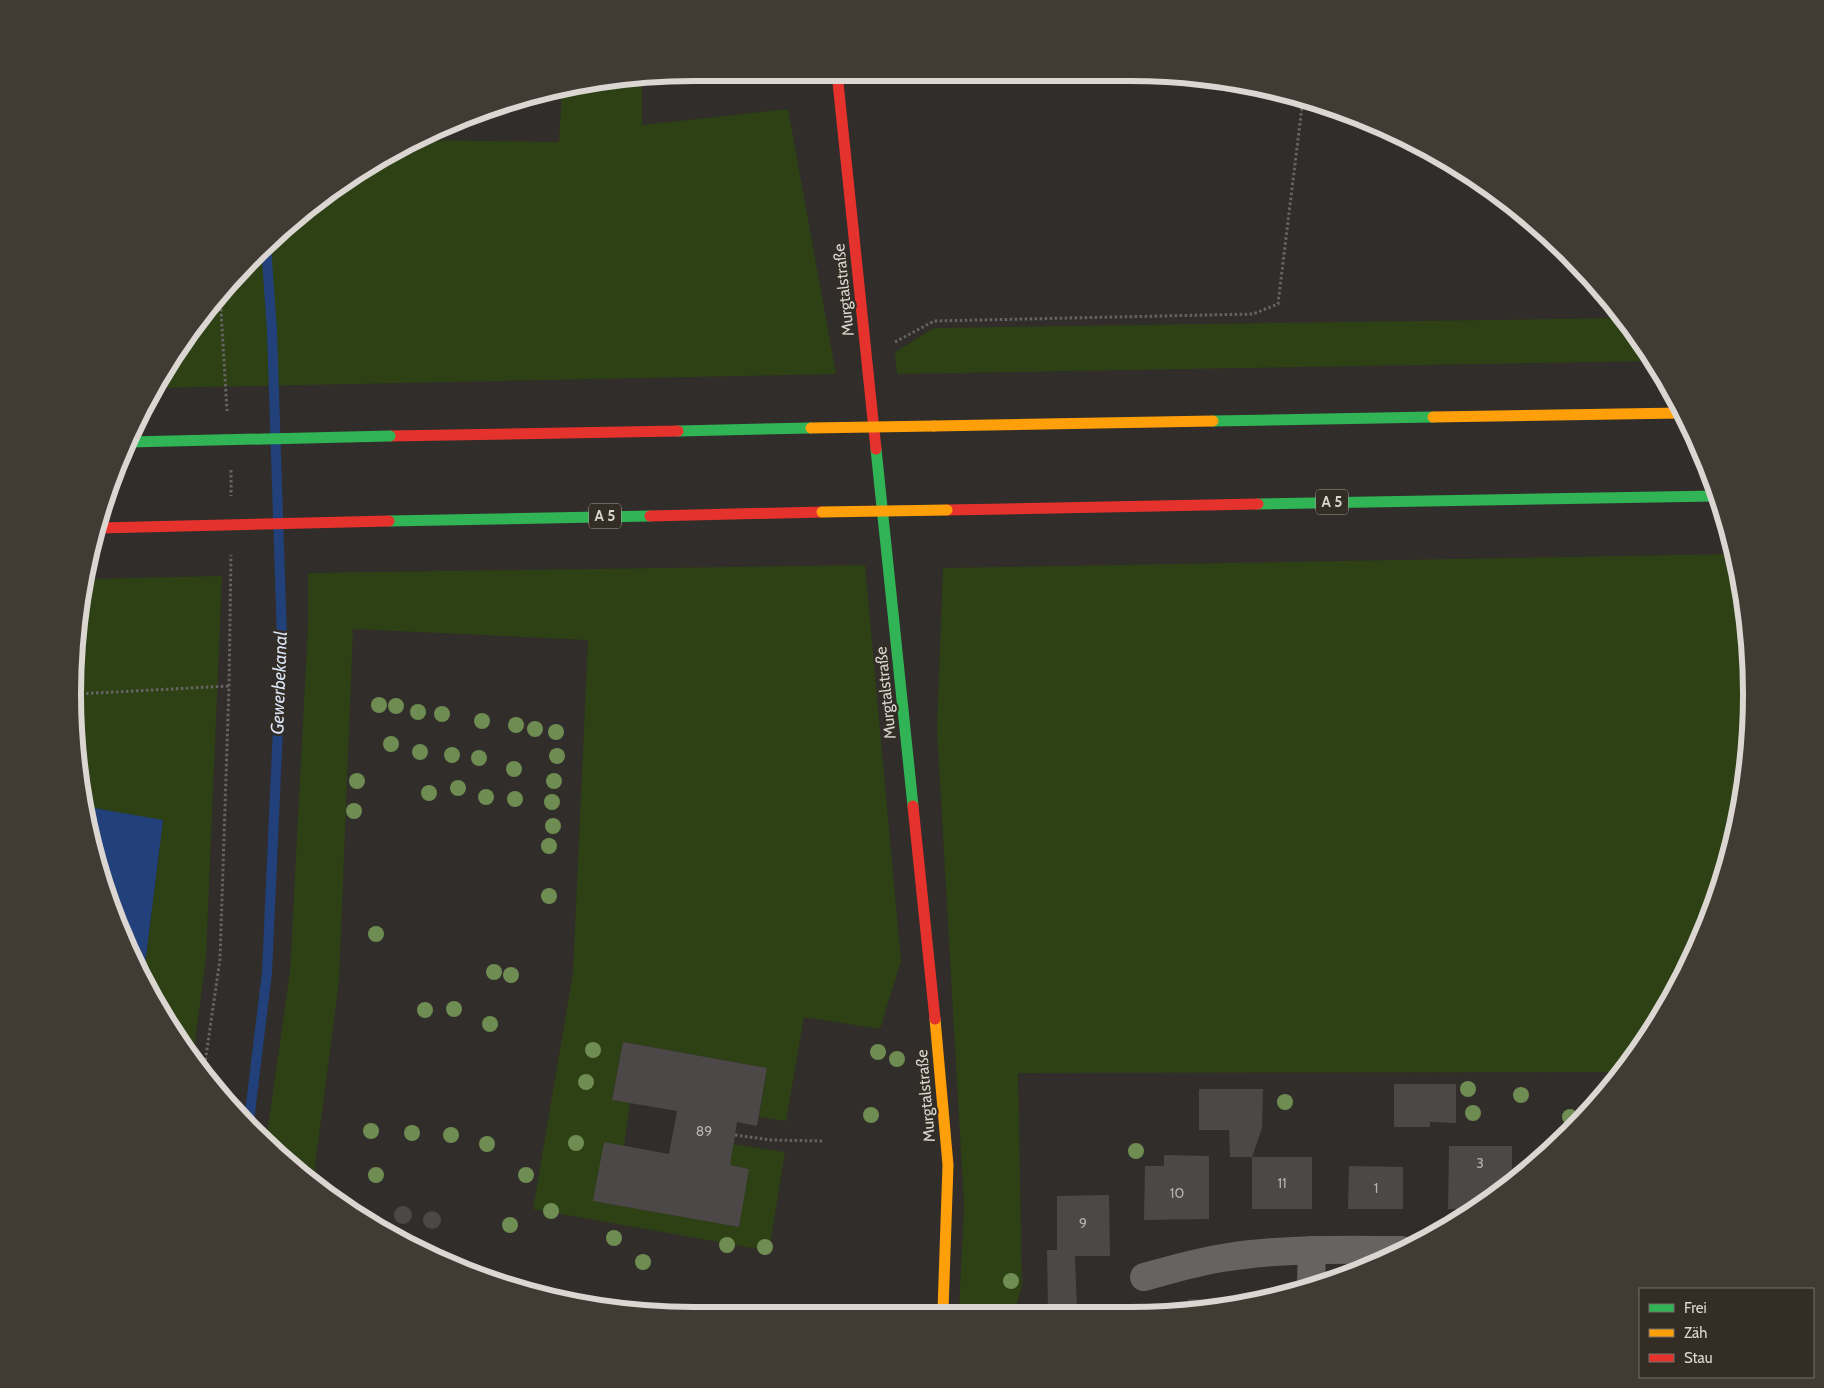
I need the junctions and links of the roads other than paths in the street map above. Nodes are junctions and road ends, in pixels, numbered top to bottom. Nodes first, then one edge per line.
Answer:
1 (838, 81) edge
2 (1675, 414) edge
3 (136, 442) edge
4 (1710, 496) edge
5 (104, 528) edge
6 (1312, 1250) junction
7 (1387, 1250) edge
8 (1144, 1277) dead end
9 (1311, 1279) edge
10 (943, 1307) edge

1 - 10 main road, Murgtalstraße
2 - 3 main road, bridge
4 - 5 main road, A 5, bridge
6 - 7 street
6 - 8 street
6 - 9 street

